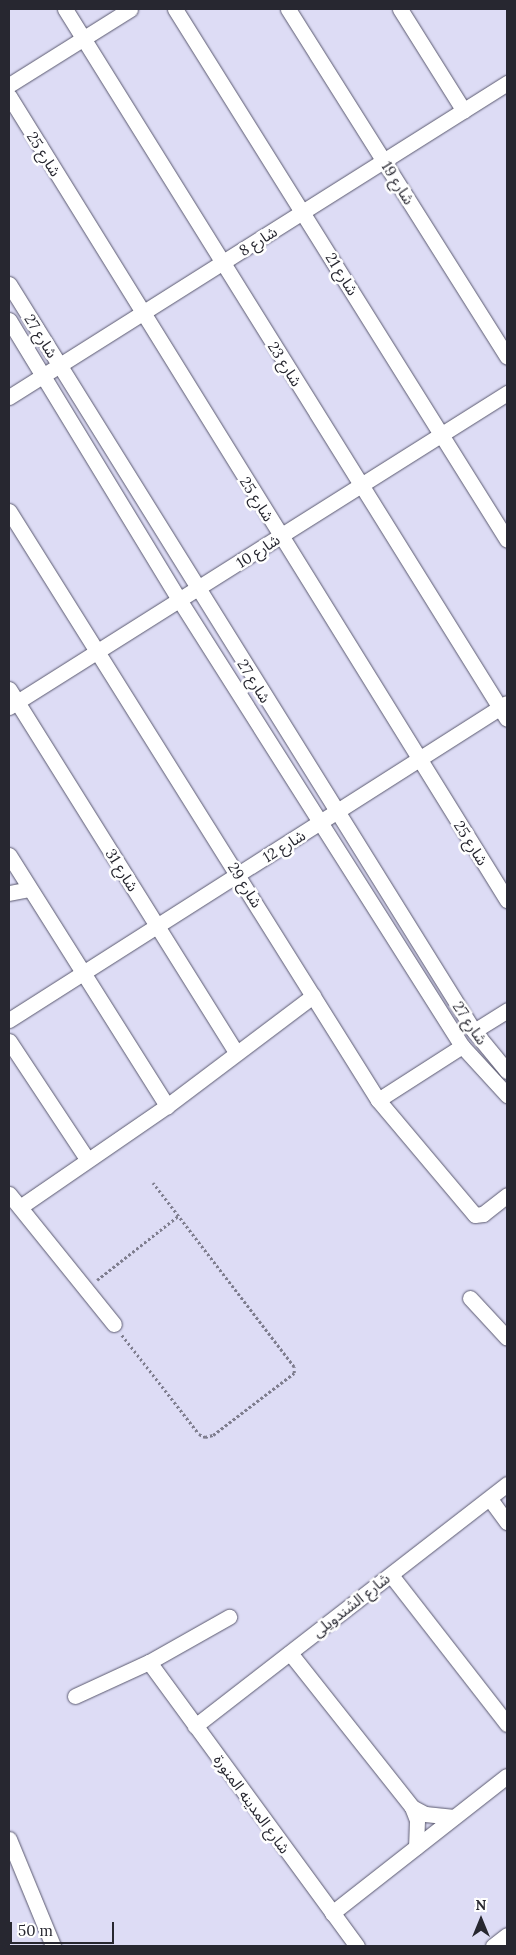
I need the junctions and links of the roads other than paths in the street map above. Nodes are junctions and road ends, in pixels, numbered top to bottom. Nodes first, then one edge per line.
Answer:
1 (65, 9) edge
2 (130, 9) edge
3 (175, 9) edge
4 (288, 9) edge
5 (400, 9) edge
6 (83, 39) junction
7 (507, 84) edge
8 (9, 85) edge
9 (9, 96) edge
10 (464, 111) junction
11 (384, 162) junction
12 (303, 212) junction
13 (222, 263) junction
14 (9, 284) edge
15 (142, 314) junction
16 (9, 320) edge
17 (507, 357) edge
18 (60, 365) junction
19 (44, 375) junction
20 (507, 393) edge
21 (9, 397) edge
22 (441, 434) junction
23 (361, 485) junction
24 (9, 511) edge
25 (281, 537) junction
26 (507, 540) edge
27 (197, 590) junction
28 (180, 601) junction
29 (97, 652) junction
30 (11, 699) edge
31 (505, 710) edge
32 (419, 758) junction
33 (336, 813) junction
34 (322, 823) junction
35 (9, 854) edge
36 (239, 875) junction
37 (30, 888) junction
38 (9, 893) edge
39 (507, 900) edge
40 (158, 926) junction
41 (84, 973) junction
42 (313, 996) junction
43 (507, 1010) edge
44 (9, 1020) edge
45 (474, 1031) junction
46 (9, 1041) edge
47 (462, 1046) junction
48 (235, 1051) junction
49 (507, 1071) edge
50 (507, 1095) edge
51 (378, 1100) junction
52 (167, 1106) junction
53 (87, 1159) junction
54 (9, 1194) edge
55 (507, 1194) edge
56 (20, 1207) junction
57 (470, 1298) dead end
58 (114, 1324) road end
59 (507, 1338) edge
60 (507, 1484) edge
61 (490, 1499) junction
62 (507, 1522) edge
63 (391, 1575) junction
64 (230, 1617) dead end
65 (290, 1653) junction
66 (149, 1662) junction
67 (76, 1696) dead end
68 (507, 1724) edge
69 (195, 1726) junction
70 (507, 1776) edge
71 (412, 1807) junction
72 (454, 1818) junction
73 (9, 1839) edge
74 (416, 1847) junction
75 (332, 1913) junction
76 (507, 1935) edge
77 (53, 1946) edge
78 (357, 1946) edge
79 (493, 1946) edge

1 - 6 street, شارع 23
2 - 6 street
3 - 12 street, شارع 21
4 - 11 street, شارع 19
5 - 10 street
6 - 8 street
6 - 13 street, شارع 23
7 - 10 street, شارع 8
9 - 15 street, شارع 25
10 - 11 street, شارع 8
11 - 12 street, شارع 8
11 - 17 street, شارع 19
12 - 13 street, شارع 8
12 - 22 street, شارع 21
13 - 15 street, شارع 8
13 - 23 street, شارع 23
14 - 18 street, شارع 27
15 - 18 street, شارع 8
15 - 25 street, شارع 25
16 - 19 street, شارع 27
18 - 19 street, شارع 8
18 - 27 street, شارع 27
19 - 21 street, شارع 8
19 - 28 street, شارع 27
20 - 22 street, شارع 10
22 - 23 street, شارع 10
22 - 26 street, شارع 21
23 - 25 street, شارع 10
23 - 31 street, شارع 23
24 - 29 street, شارع 29
25 - 27 street, شارع 10
25 - 32 street, شارع 25
27 - 28 street, شارع 10
27 - 33 street, شارع 27
28 - 29 street, شارع 10
28 - 34 street, شارع 27
29 - 30 street, شارع 10
29 - 36 street, شارع 29
30 - 40 street, شارع 31
31 - 32 street, شارع 12
32 - 33 street, شارع 12
32 - 39 street, شارع 25
33 - 34 street, شارع 12
33 - 45 street, شارع 27
34 - 36 street, شارع 12
34 - 47 street, شارع 27
35 - 37 street
36 - 40 street, شارع 12
36 - 42 street, شارع 29
37 - 38 street
37 - 41 street
40 - 41 street, شارع 12
40 - 48 street, شارع 31
41 - 44 street, شارع 12
41 - 52 street
42 - 48 street
42 - 51 street, شارع 29
43 - 45 street
45 - 49 street, شارع 27
46 - 53 street
47 - 50 street, شارع 27
47 - 51 street
48 - 52 street
51 - 55 street, شارع 29
52 - 53 street
53 - 56 street
54 - 56 street
56 - 58 street
57 - 59 street
60 - 61 street, شارع الشندويلى
61 - 62 street
61 - 63 street, شارع الشندويلى
63 - 65 street, شارع الشندويلى
63 - 68 street
64 - 66 street
65 - 69 street, شارع الشندويلى
65 - 71 street
66 - 67 street
66 - 69 street, شارع المدينه المنورة
69 - 75 street, شارع المدينه المنورة
70 - 72 street
71 - 72 street
71 - 74 street
72 - 74 street
73 - 77 street
74 - 75 street
75 - 78 street, شارع المدينه المنورة
76 - 79 street

